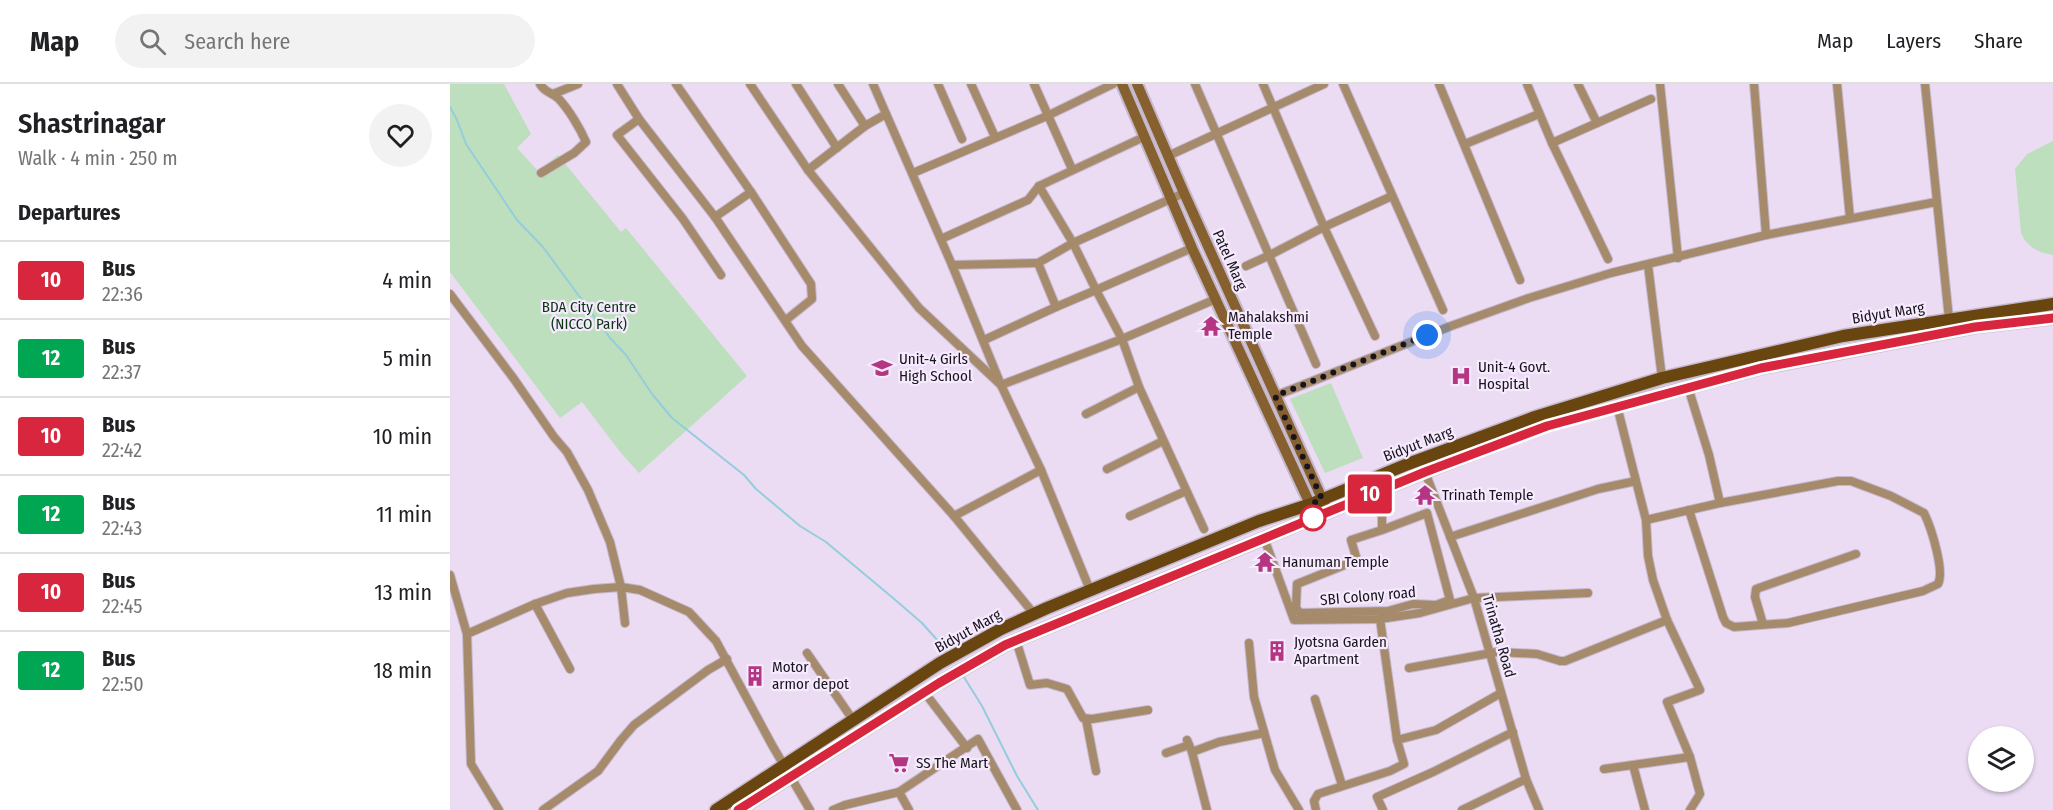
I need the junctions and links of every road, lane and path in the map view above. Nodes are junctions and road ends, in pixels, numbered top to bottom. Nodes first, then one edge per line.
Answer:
1 (540, 84) edge
2 (578, 84) edge
3 (617, 84) edge
4 (676, 84) edge
5 (750, 84) edge
6 (796, 84) edge
7 (838, 84) edge
8 (873, 84) edge
9 (938, 84) edge
10 (971, 84) edge
11 (1034, 84) edge
12 (1113, 84) edge
13 (1122, 84) edge
14 (1137, 84) edge
15 (1195, 84) edge
16 (1263, 84) edge
17 (1324, 84) edge
18 (1343, 84) edge
19 (1439, 84) edge
20 (1527, 84) edge
21 (1578, 84) edge
22 (1660, 84) edge
23 (1754, 84) edge
24 (1837, 84) edge
25 (1925, 84) edge
26 (1312, 86) edge
27 (553, 94) junction
28 (1651, 99) dead end
29 (1274, 106) junction
30 (886, 114) junction
31 (1539, 114) junction
32 (1047, 116) junction
33 (639, 119) junction
34 (1597, 123) junction
35 (865, 126) junction
36 (1218, 134) junction
37 (995, 137) junction
38 (1144, 137) junction
39 (962, 139) dead end
40 (1552, 143) junction
41 (1466, 144) junction
42 (837, 148) junction
43 (1168, 156) junction
44 (1071, 169) junction
45 (807, 170) junction
46 (541, 173) dead end
47 (913, 173) junction
48 (1039, 186) junction
49 (751, 192) junction
50 (1184, 193) junction
51 (1392, 196) junction
52 (1172, 199) junction
53 (1936, 202) junction
54 (715, 217) junction
55 (1850, 218) junction
56 (1324, 226) junction
57 (1766, 235) junction
58 (941, 239) junction
59 (1073, 243) junction
60 (1192, 248) junction
61 (1268, 256) junction
62 (1678, 258) junction
63 (1608, 259) dead end
64 (1038, 263) junction
65 (952, 264) junction
66 (1648, 265) junction
67 (1246, 266) dead end
68 (721, 275) dead end
69 (1520, 279) dead end
70 (1096, 290) junction
71 (450, 294) edge
72 (1216, 299) junction
73 (2053, 304) edge
74 (1056, 307) junction
75 (1443, 310) dead end
76 (2053, 318) edge
77 (1949, 319) junction
78 (786, 320) junction
79 (1375, 336) dead end
80 (1843, 336) junction
81 (1122, 339) junction
82 (984, 340) junction
83 (1846, 351) junction
84 (1316, 364) dead end
85 (1662, 378) junction
86 (1001, 385) junction
87 (1139, 387) junction
88 (1688, 387) junction
89 (1275, 396) junction
90 (1617, 406) junction
91 (1086, 414) dead end
92 (1163, 441) junction
93 (1107, 469) dead end
94 (1041, 470) junction
95 (1425, 472) junction
96 (1636, 481) junction
97 (1186, 491) junction
98 (1375, 492) junction
99 (1316, 501) junction
100 (1720, 503) junction
101 (1689, 510) junction
102 (1322, 514) junction
103 (954, 516) junction
104 (1130, 516) dead end
105 (1646, 520) junction
106 (1204, 529) dead end
107 (1382, 530) junction
108 (1450, 537) junction
109 (1264, 538) junction
110 (1856, 554) dead end
111 (450, 575) edge
112 (621, 587) junction
113 (1090, 591) junction
114 (1588, 593) dead end
115 (1474, 598) junction
116 (535, 604) junction
117 (1034, 614) junction
118 (1380, 619) junction
119 (1667, 620) junction
120 (625, 623) dead end
121 (1763, 624) junction
122 (466, 634) junction
123 (1016, 640) junction
124 (1249, 643) dead end
125 (807, 653) dead end
126 (1490, 653) junction
127 (727, 659) junction
128 (1409, 668) dead end
129 (570, 669) dead end
130 (924, 693) junction
131 (1501, 693) junction
132 (1315, 699) dead end
133 (1148, 710) dead end
134 (1086, 719) junction
135 (853, 720) junction
136 (1513, 732) junction
137 (1264, 733) junction
138 (1397, 740) junction
139 (1189, 746) junction
140 (967, 748) junction
141 (1166, 753) dead end
142 (1690, 757) junction
143 (1633, 765) junction
144 (1604, 769) dead end
145 (787, 771) junction
146 (1096, 771) dead end
147 (1526, 779) junction
148 (1342, 785) junction
149 (899, 792) junction
150 (499, 810) edge
151 (543, 810) edge
152 (716, 810) edge
153 (738, 810) edge
154 (810, 810) edge
155 (833, 810) edge
156 (909, 810) edge
157 (1017, 810) edge
158 (1207, 810) edge
159 (1299, 810) edge
160 (1316, 810) edge
161 (1383, 810) edge
162 (1462, 810) edge
163 (1539, 810) edge
164 (1645, 810) edge
165 (1690, 810) edge

1 - 27 street
2 - 27 street
3 - 33 street
4 - 49 street
5 - 45 street
6 - 42 street
7 - 35 street
8 - 30 street
9 - 39 street
10 - 37 street
11 - 32 street
12 - 32 street
13 - 38 street, Patel Marg
14 - 43 street, Patel Marg
15 - 36 street
16 - 29 street
17 - 26 street
18 - 51 street
19 - 41 street
20 - 31 street
21 - 34 street
22 - 62 street
23 - 57 street
24 - 55 street
25 - 53 street
26 - 29 street
27 - 46 street
28 - 34 street
29 - 36 street
29 - 56 street
30 - 35 street
30 - 47 street
31 - 40 street
31 - 41 street
32 - 37 street
32 - 44 street
33 - 54 street
33 - 68 street
34 - 40 street
35 - 42 street
36 - 43 street
36 - 61 street
37 - 47 street
38 - 44 street
38 - 52 street, Patel Marg
40 - 63 street
41 - 69 street
42 - 45 street
43 - 50 street, Patel Marg
44 - 48 street
45 - 86 street
47 - 58 street
48 - 58 street
48 - 59 street
49 - 54 street
49 - 78 street
50 - 52 street
50 - 89 street, Patel Marg
51 - 56 street
51 - 75 street
52 - 59 street
52 - 60 street, Patel Marg
53 - 55 street
53 - 77 street
54 - 78 street
55 - 57 street
56 - 61 street
56 - 79 street
57 - 62 street
58 - 65 street
59 - 64 street
59 - 70 street
60 - 70 street
60 - 72 street, Patel Marg
61 - 67 street
61 - 84 street
62 - 66 street
64 - 65 street
64 - 74 street
65 - 82 street
66 - 85 street
66 - 89 street
70 - 74 street
70 - 81 street
71 - 112 street
72 - 81 street
72 - 99 street, Patel Marg
73 - 77 main road, Bidyut Marg
74 - 82 street
76 - 83 main road, Bidyut Marg
77 - 80 main road, Bidyut Marg
78 - 103 street
80 - 83 main road
80 - 85 main road, Bidyut Marg
81 - 86 street
81 - 87 street
82 - 86 street
83 - 88 main road, Bidyut Marg
85 - 99 main road, Bidyut Marg
86 - 94 street
87 - 91 street
87 - 92 street
88 - 90 main road, Bidyut Marg
88 - 100 street
89 - 99 street, Patel Marg
90 - 95 main road, Bidyut Marg
90 - 96 street
92 - 93 street
92 - 97 street
94 - 103 street
94 - 113 street
95 - 98 main road, Bidyut Marg
95 - 108 street, Trinatha Road
96 - 105 street
96 - 108 street
97 - 104 street
97 - 106 street
98 - 102 main road, Bidyut Marg
98 - 107 street
99 - 102 street, Patel Marg
99 - 113 main road, Bidyut Marg
100 - 101 street
100 - 121 street
101 - 105 street
101 - 121 street
102 - 109 main road, Bidyut Marg
103 - 117 street
105 - 119 street
107 - 107 street, SBI Colony road
108 - 115 street, Trinatha Road
109 - 118 street
109 - 123 main road, Bidyut Marg
110 - 121 street
111 - 122 street
112 - 116 street
112 - 120 street
112 - 127 street
113 - 117 main road, Bidyut Marg
114 - 115 street
115 - 118 street
115 - 126 street, Trinatha Road
116 - 122 street
116 - 129 street
117 - 135 main road, Bidyut Marg
118 - 138 street
119 - 126 street
119 - 142 street
122 - 150 street
123 - 130 main road, Bidyut Marg
123 - 134 street
124 - 137 street
125 - 135 street
126 - 128 street
126 - 131 street, Trinatha Road
127 - 145 street
127 - 151 street
130 - 140 street
130 - 145 main road, Bidyut Marg
131 - 136 street, Trinatha Road
131 - 138 street
132 - 148 street
133 - 134 street
134 - 146 street
135 - 145 main road, Bidyut Marg
136 - 147 street, Trinatha Road
136 - 161 street
137 - 139 street
137 - 159 street
138 - 148 street
139 - 141 street
139 - 158 street
140 - 149 street
140 - 157 street
142 - 143 street
142 - 165 street
143 - 144 street
143 - 164 street
145 - 152 main road, Bidyut Marg
145 - 153 main road, Bidyut Marg
145 - 154 street
147 - 162 street
147 - 163 street, Trinatha Road
148 - 160 street
149 - 155 street
149 - 156 street

